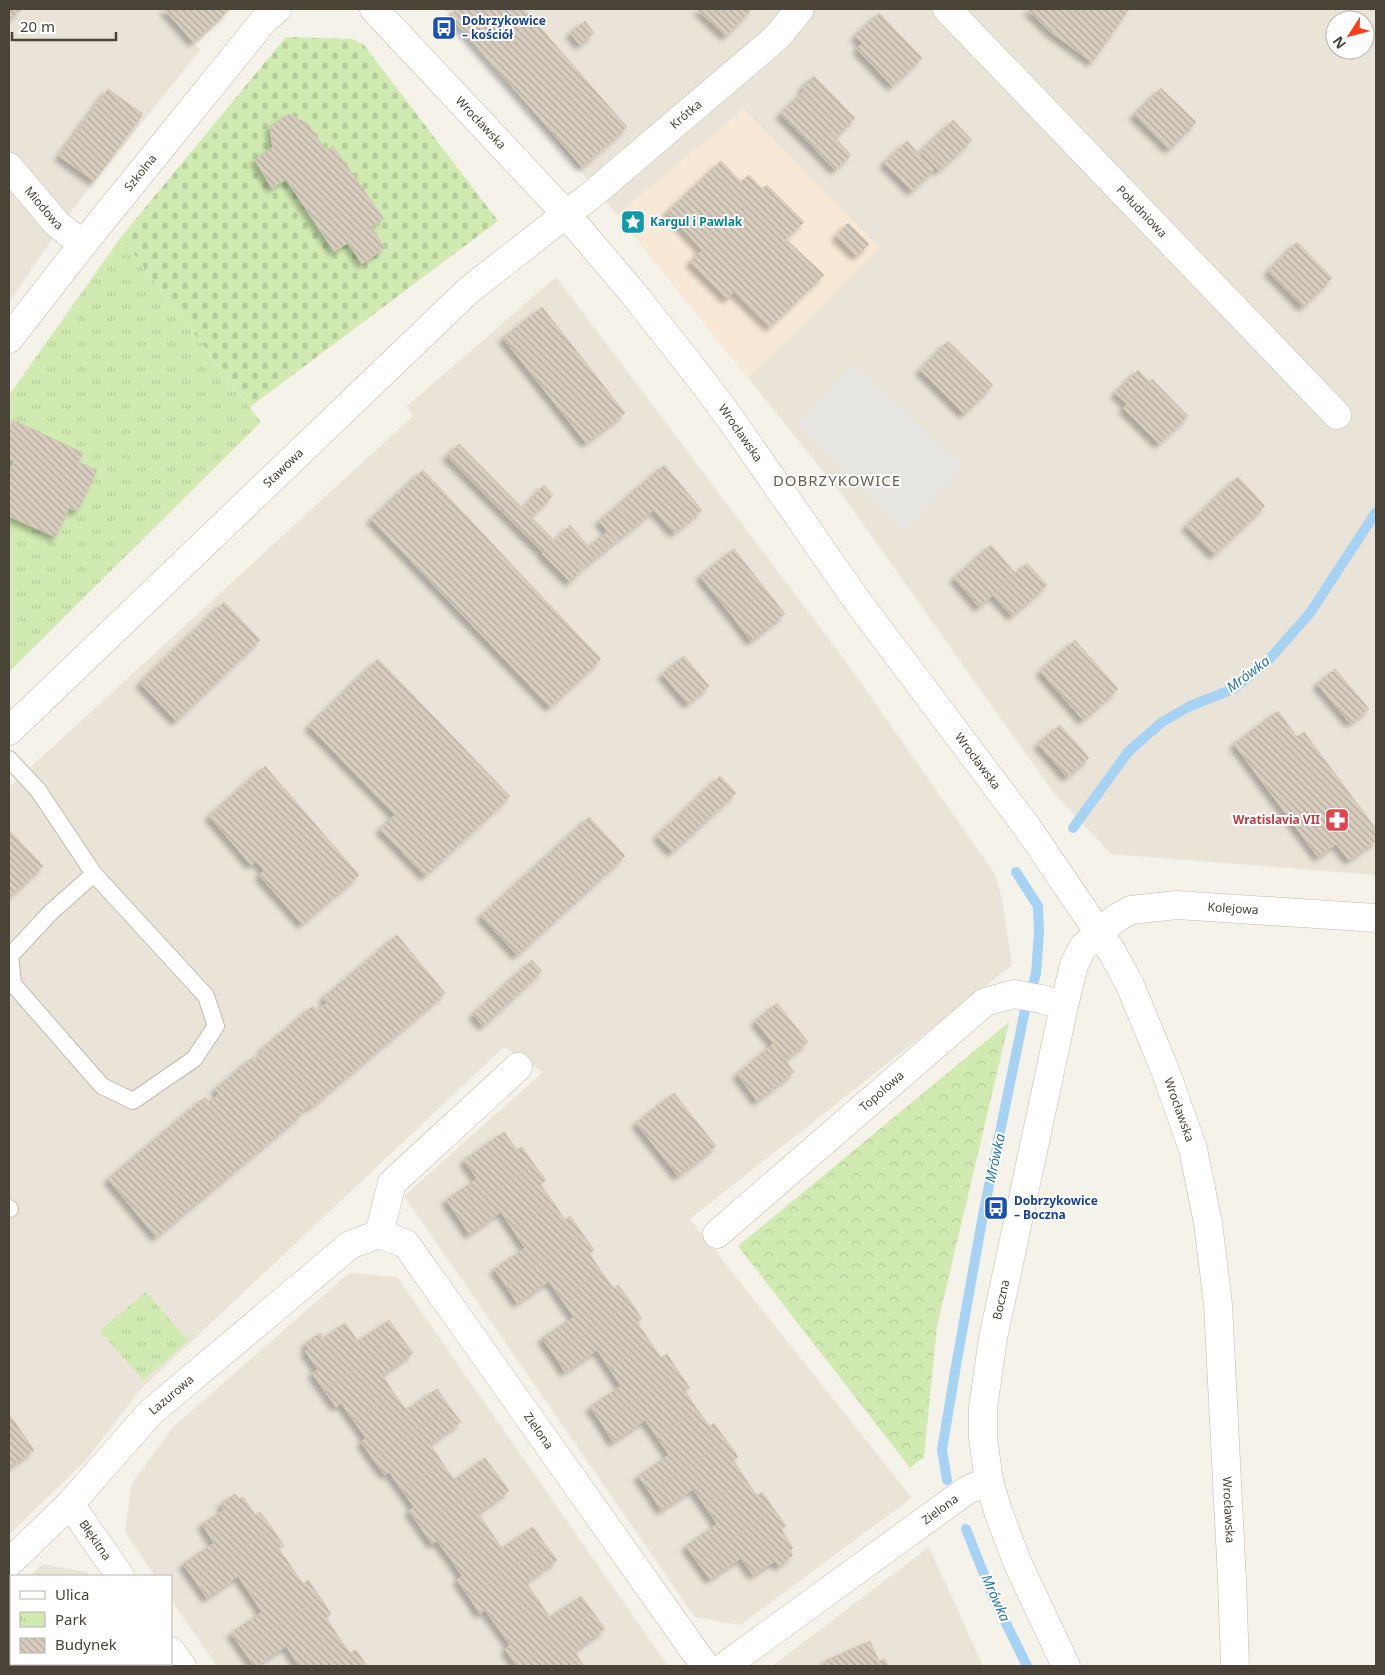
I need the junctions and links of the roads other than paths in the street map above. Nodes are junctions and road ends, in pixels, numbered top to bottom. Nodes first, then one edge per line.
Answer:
1 (277, 9) edge
2 (374, 9) edge
3 (800, 9) edge
4 (947, 9) edge
5 (9, 167) edge
6 (566, 214) junction
7 (82, 244) junction
8 (9, 339) edge
9 (1337, 415) dead end
10 (9, 731) edge
11 (9, 759) edge
12 (94, 874) junction
13 (1376, 918) edge
14 (1099, 933) junction
15 (1053, 1002) junction
16 (518, 1067) dead end
17 (379, 1234) junction
18 (717, 1234) dead end
19 (989, 1481) junction
20 (70, 1504) junction
21 (9, 1563) edge
22 (119, 1575) edge
23 (172, 1652) edge
24 (182, 1666) edge
25 (705, 1666) edge
26 (725, 1666) edge
27 (1066, 1666) edge
28 (1235, 1666) edge

1 - 7 street, Szkolna
2 - 6 street, Wrocławska
3 - 6 street, Krótka
4 - 9 street, Południowa
5 - 7 street, Miodowa
6 - 10 street, Stawowa
6 - 14 street, Wrocławska
7 - 8 street, Szkolna
11 - 12 lane
12 - 12 lane
13 - 14 street, Kolejowa
14 - 15 street, Boczna
14 - 28 street, Wrocławska
15 - 18 street, Topolowa
15 - 19 street, Boczna
16 - 17 street
17 - 20 street, Lazurowa
17 - 25 street, Zielona
19 - 26 street, Zielona
19 - 27 street, Boczna
20 - 21 street, Lazurowa
20 - 22 street, Błękitna
23 - 24 street

